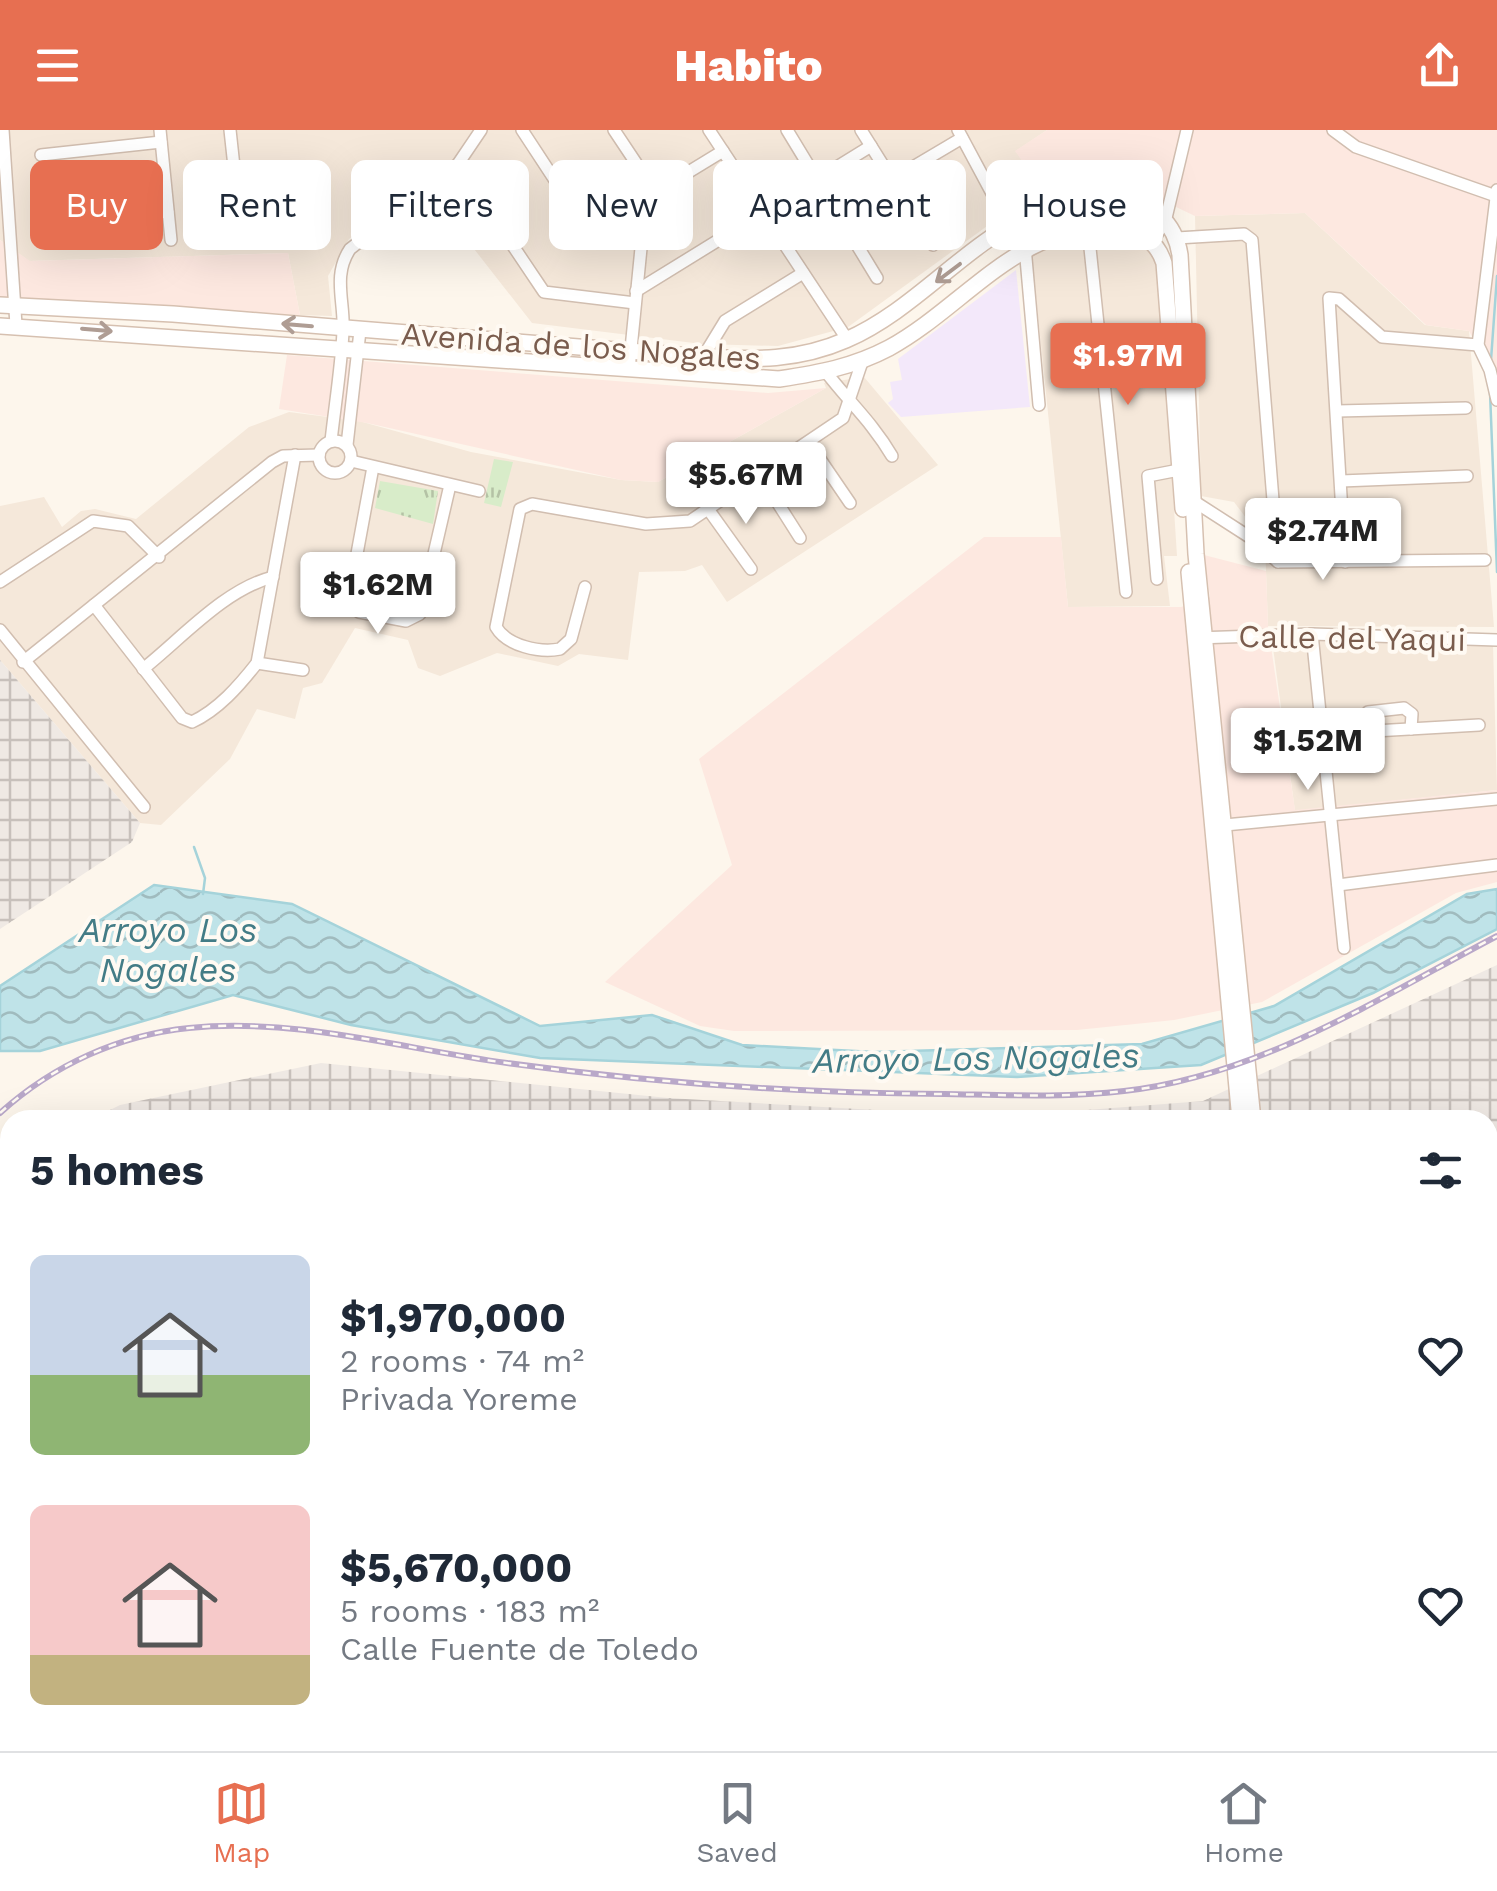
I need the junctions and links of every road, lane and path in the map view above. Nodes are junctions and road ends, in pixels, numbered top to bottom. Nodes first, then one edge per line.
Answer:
1 (3, 130) edge
2 (230, 130) edge
3 (480, 130) edge
4 (522, 130) edge
5 (614, 130) edge
6 (709, 130) edge
7 (787, 130) edge
8 (861, 130) edge
9 (1187, 130) edge
10 (1333, 130) edge
11 (960, 134) edge
12 (160, 136) edge
13 (871, 146) junction
14 (723, 151) junction
15 (41, 155) dead end
16 (233, 160) edge
17 (461, 160) edge
18 (634, 160) edge
19 (729, 160) edge
20 (807, 160) edge
21 (847, 160) edge
22 (880, 160) edge
23 (922, 160) edge
24 (693, 169) edge
25 (549, 171) edge
26 (986, 182) edge
27 (1496, 193) edge
28 (163, 212) edge
29 (168, 212) junction
30 (1163, 216) edge
31 (1166, 218) junction
32 (1163, 224) edge
33 (1177, 238) junction
34 (172, 240) dead end
35 (986, 245) edge
36 (713, 246) edge
37 (351, 248) edge
38 (516, 250) edge
39 (639, 250) edge
40 (789, 250) edge
41 (861, 250) edge
42 (1022, 250) edge
43 (1026, 250) edge
44 (1090, 250) edge
45 (1159, 250) edge
46 (804, 273) junction
47 (877, 278) dead end
48 (636, 297) junction
49 (8, 304) edge
50 (8, 326) edge
51 (352, 330) junction
52 (847, 340) junction
53 (1478, 345) junction
54 (350, 350) junction
55 (630, 351) junction
56 (704, 357) junction
57 (862, 362) junction
58 (629, 369) junction
59 (826, 372) junction
60 (1497, 400) edge
61 (852, 405) junction
62 (1039, 405) dead end
63 (1466, 408) dead end
64 (1337, 411) junction
65 (330, 441) junction
66 (809, 443) junction
67 (347, 445) junction
68 (295, 455) junction
69 (319, 456) junction
70 (892, 456) dead end
71 (351, 460) junction
72 (372, 467) junction
73 (1179, 470) junction
74 (760, 475) junction
75 (1467, 476) dead end
76 (1341, 482) junction
77 (450, 484) junction
78 (479, 491) dead end
79 (1192, 500) junction
80 (850, 504) dead end
81 (708, 510) junction
82 (800, 538) dead end
83 (159, 556) junction
84 (1485, 560) dead end
85 (1278, 562) junction
86 (1345, 562) junction
87 (751, 569) dead end
88 (273, 577) junction
89 (1157, 580) dead end
90 (0, 582) edge
91 (585, 587) dead end
92 (1126, 592) dead end
93 (94, 605) junction
94 (0, 630) edge
95 (1312, 634) junction
96 (1201, 638) junction
97 (1497, 640) edge
98 (22, 662) junction
99 (256, 663) junction
100 (144, 669) junction
101 (304, 670) dead end
102 (1479, 725) dead end
103 (1412, 729) junction
104 (1362, 732) junction
105 (1322, 734) junction
106 (1497, 800) edge
107 (144, 807) dead end
108 (1331, 817) junction
109 (1224, 825) junction
110 (1497, 865) edge
111 (1338, 885) junction
112 (1344, 948) dead end
113 (1236, 1012) junction
114 (1240, 1057) junction
115 (1240, 1110) edge
116 (1252, 1110) edge

1 - 49 street
2 - 16 street
3 - 17 street
4 - 25 street
5 - 18 street
6 - 14 street
7 - 20 street
8 - 13 street
9 - 31 street
10 - 27 street
11 - 23 street
11 - 26 street
12 - 15 street
12 - 29 street
13 - 21 street
13 - 22 street
14 - 19 street
14 - 24 street
27 - 53 street
28 - 29 street
29 - 34 street
30 - 31 main road
31 - 32 street
31 - 33 main road
33 - 79 main road
33 - 85 street
35 -> 52 main road, Avenida de los Nogales
36 - 48 street
37 - 51 street
38 - 48 street
39 - 48 street
40 - 46 street
41 - 47 street
42 - 57 main road, Avenida de los Nogales
43 - 62 street
44 - 92 street
45 - 73 main road
46 - 52 street
46 - 56 street
48 - 55 street
49 - 50 street
51 -> 49 main road, Avenida de los Nogales
50 -> 54 main road, Avenida de los Nogales
51 - 54 street
51 - 55 main road, Avenida de los Nogales
52 - 56 main road, Avenida de los Nogales
53 - 60 street
53 - 64 street
54 - 58 main road, Avenida de los Nogales
54 - 65 street
54 - 67 street
55 - 56 main road, Avenida de los Nogales
55 - 58 street
57 - 59 main road, Avenida de los Nogales
57 - 61 street
58 - 59 main road, Avenida de los Nogales
59 - 61 street
61 - 66 street
61 - 70 street
63 - 64 street
64 - 76 street
65 - 67 street
65 - 69 street
66 - 74 street
66 - 80 street
67 - 71 street
68 - 69 street
68 - 83 street
68 - 88 street
69 - 71 street
71 - 72 street
72 - 77 street
72 - 77 street
73 - 89 street
73 - 96 main road
74 - 81 street
74 - 82 street
75 - 76 street
76 - 86 street
77 - 78 street
79 - 85 street
79 - 96 main road
81 - 87 street
81 - 91 street
83 - 90 street
83 - 93 street
84 - 86 street
85 - 86 street
88 - 99 street
88 - 100 street
93 - 98 street
93 - 100 street
94 - 98 street
95 - 96 street, Calle del Yaqui
95 - 97 street, Calle del Yaqui
95 - 105 street
96 - 109 main road
96 - 113 main road
98 - 107 street
99 - 100 street
99 - 101 street
102 - 103 street
103 - 104 street
103 - 104 street
104 - 105 street
105 - 108 street
106 - 108 street
108 - 109 street
108 - 111 street
109 - 113 main road
110 - 111 street
111 - 112 street
113 - 114 main road
114 - 115 main road
114 - 116 main road

